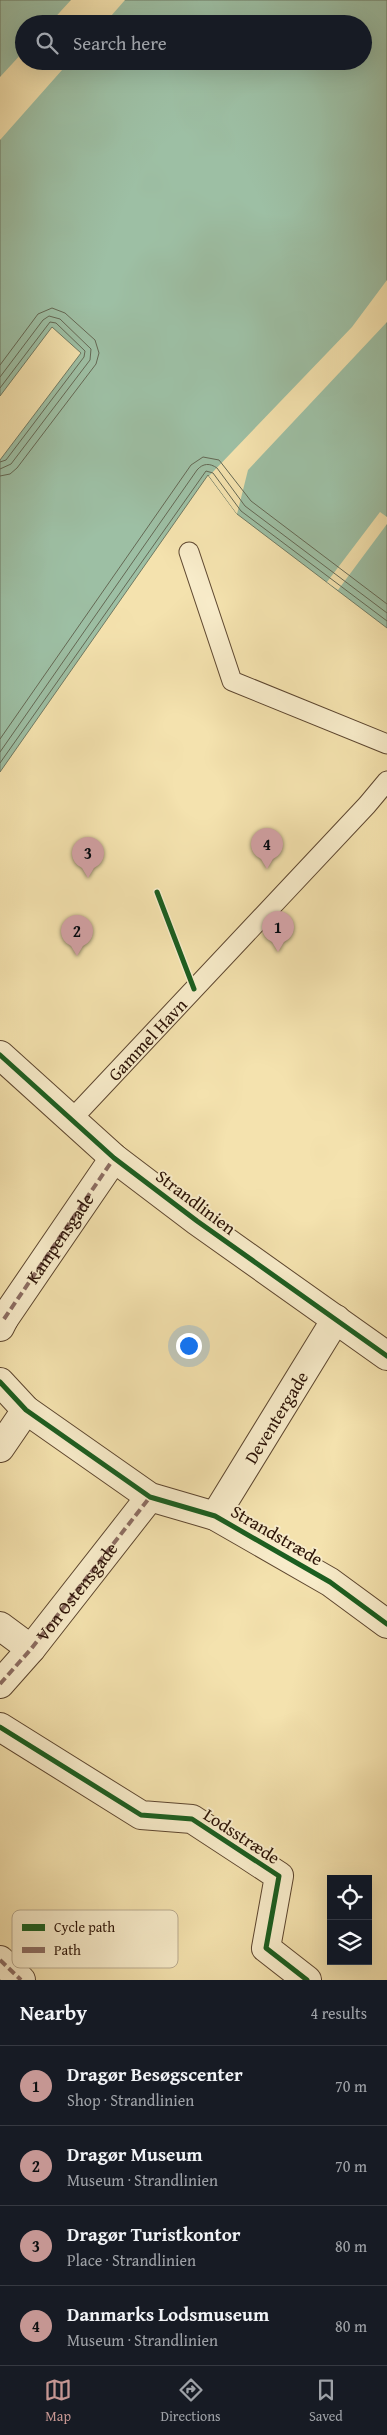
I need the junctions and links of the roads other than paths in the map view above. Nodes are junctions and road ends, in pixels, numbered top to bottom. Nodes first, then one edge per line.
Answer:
1 (189, 552) dead end
2 (387, 744) edge
3 (387, 781) edge
4 (0, 1055) edge
5 (71, 1120) junction
6 (114, 1158) junction
7 (336, 1319) junction
8 (1, 1321) edge
9 (387, 1356) edge
10 (0, 1382) edge
11 (26, 1410) junction
12 (0, 1448) edge
13 (150, 1497) junction
14 (215, 1516) junction
15 (387, 1624) edge
16 (0, 1626) edge
17 (31, 1649) junction
18 (0, 1684) edge
19 (0, 1727) edge
20 (0, 1960) edge
21 (21, 1980) edge
22 (307, 1980) edge

1 - 2 lane
3 - 5 lane, Gammel Havn
4 - 5 street, Strandlinien
5 - 6 street, Strandlinien
6 - 7 street, Strandlinien
6 - 8 street, Kampensgade
7 - 9 street, Strandlinien
7 - 14 street, Deventergade
10 - 11 street, Strandstræde
11 - 12 street
11 - 13 street, Strandstræde
13 - 14 street, Strandstræde
13 - 17 street, Von Ostensgade
14 - 15 street, Strandstræde
16 - 17 street
17 - 18 street, Von Ostensgade
19 - 22 street, Lodsstræde
20 - 21 street

